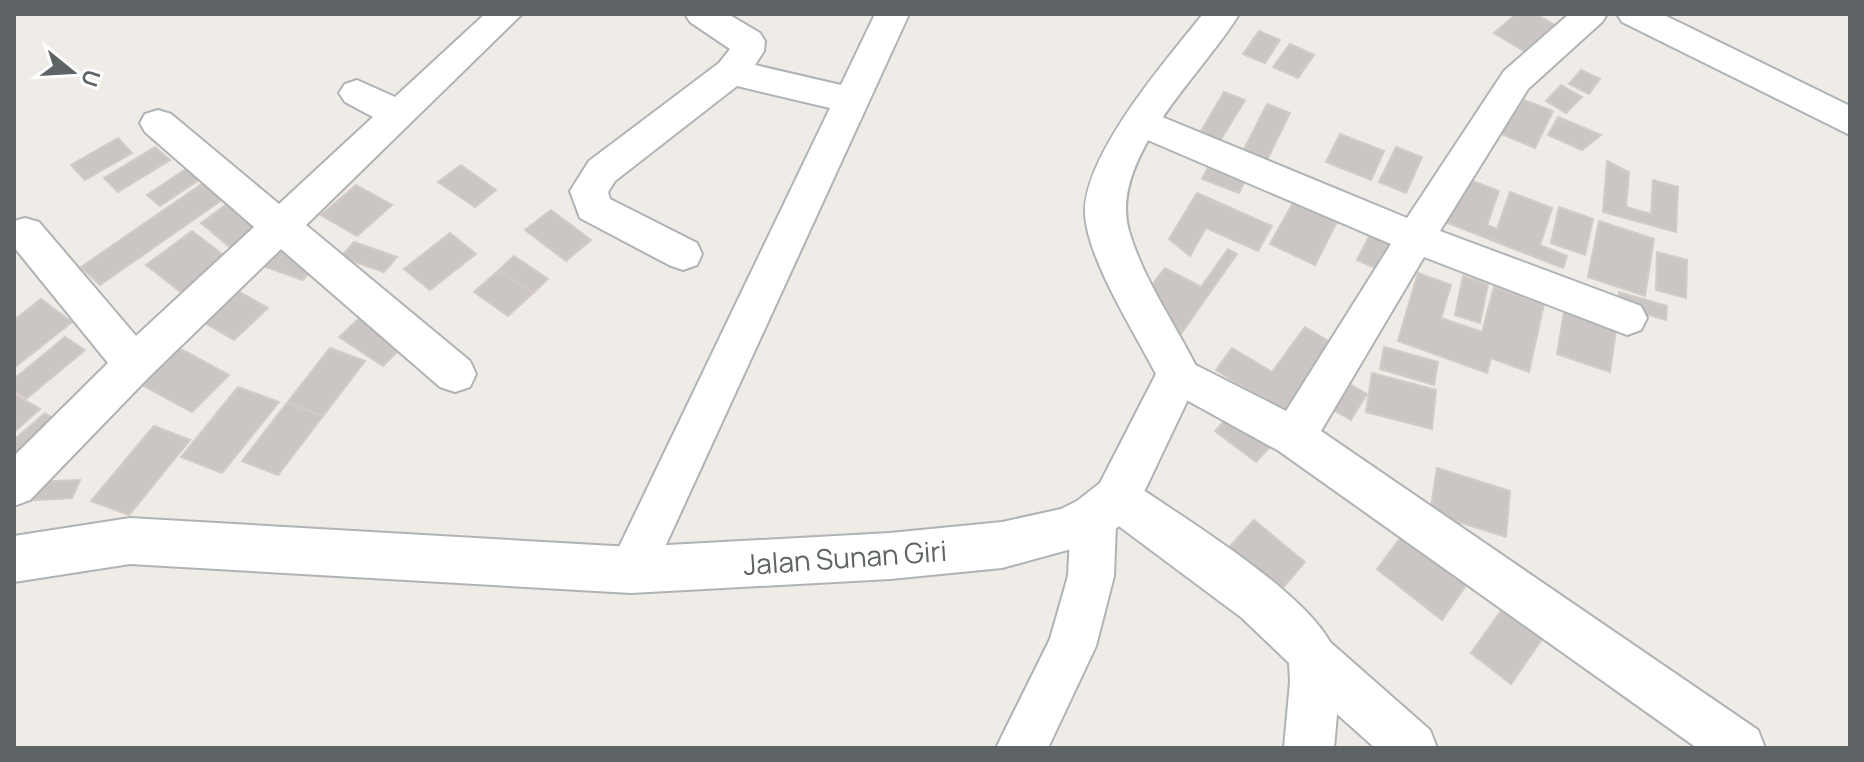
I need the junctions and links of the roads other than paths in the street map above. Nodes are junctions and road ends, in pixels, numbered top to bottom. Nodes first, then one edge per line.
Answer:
1 (505, 14) edge
2 (702, 14) edge
3 (892, 14) edge
4 (1222, 14) edge
5 (1590, 14) edge
6 (1634, 14) edge
7 (731, 72) junction
8 (357, 93) dead end
9 (849, 100) junction
10 (397, 113) junction
11 (1850, 122) edge
12 (158, 123) dead end
13 (1142, 123) junction
14 (278, 226) junction
15 (25, 233) dead end
16 (1415, 238) junction
17 (683, 254) dead end
18 (1627, 318) dead end
19 (134, 364) junction
20 (455, 374) dead end
21 (1178, 374) junction
22 (1294, 437) junction
23 (14, 486) edge
24 (1105, 508) junction
25 (14, 559) edge
26 (631, 570) junction
27 (1315, 660) junction
28 (1021, 748) edge
29 (1309, 748) edge
30 (1412, 748) edge
31 (1740, 748) edge

1 - 10 street
2 - 7 street
3 - 9 street
4 - 13 street
5 - 16 street
6 - 11 street
7 - 9 street
7 - 17 street
8 - 10 street
9 - 26 street
10 - 14 street
12 - 14 street
13 - 16 street
13 - 21 street
14 - 19 street
14 - 20 street
15 - 19 street
16 - 18 street
16 - 22 street
19 - 23 street
21 - 22 street
21 - 24 street
22 - 31 street
24 - 26 street, Jalan Sunan Giri
24 - 27 street
24 - 28 street
25 - 26 street, Jalan Sunan Giri
27 - 29 street
27 - 30 street

